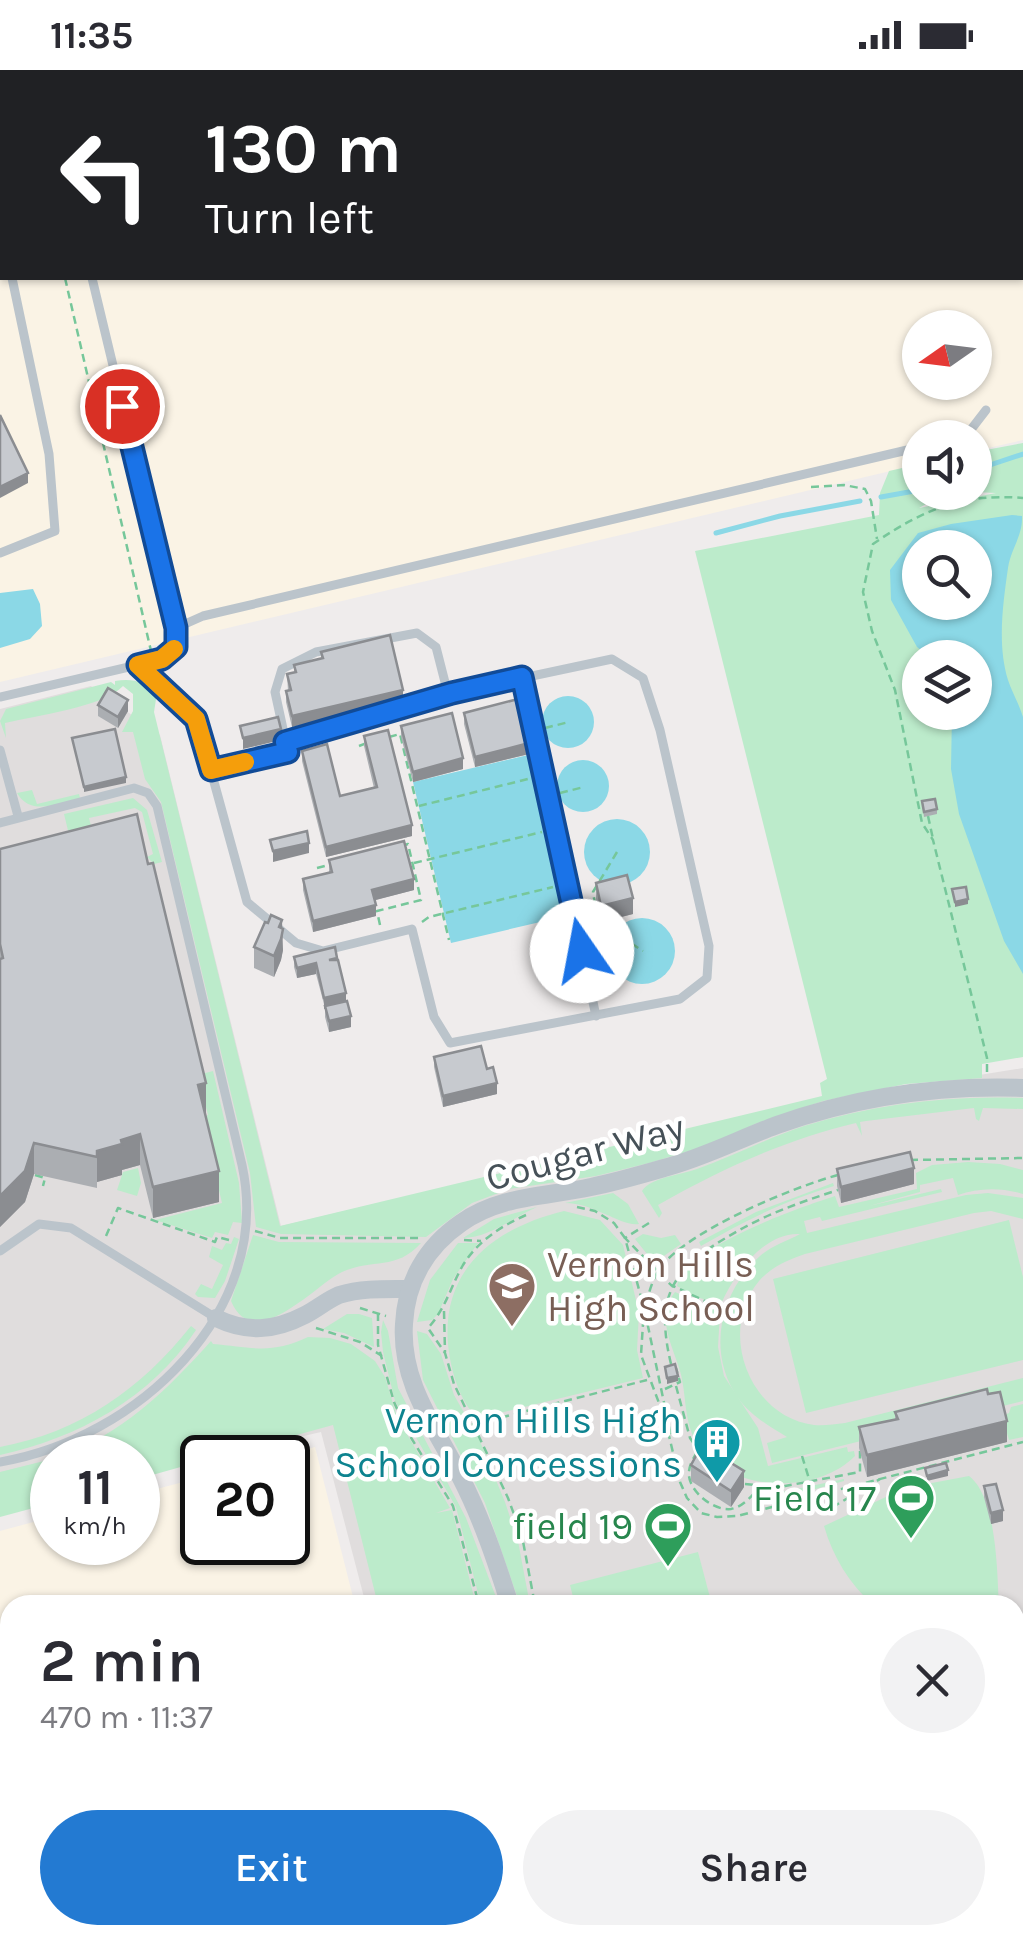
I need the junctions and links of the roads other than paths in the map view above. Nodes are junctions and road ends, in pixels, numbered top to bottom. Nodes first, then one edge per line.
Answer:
1 (12, 280) edge
2 (92, 280) edge
3 (986, 410) dead end
4 (978, 420) edge
5 (902, 451) edge
6 (0, 553) edge
7 (176, 628) junction
8 (138, 665) junction
9 (522, 677) junction
10 (448, 694) junction
11 (0, 697) edge
12 (285, 742) junction
13 (0, 750) edge
14 (211, 770) junction
15 (18, 816) junction
16 (0, 823) edge
17 (596, 1016) junction
18 (1023, 1088) edge
19 (0, 1252) edge
20 (409, 1289) junction
21 (216, 1318) junction
22 (0, 1462) edge
23 (507, 1595) edge

1 - 6 lane
2 - 7 lane
3 - 4 lane
5 - 7 lane
7 - 8 lane
8 - 11 lane
8 - 14 lane
9 - 10 lane
9 - 17 lane
9 - 17 lane
10 - 12 lane
10 - 12 lane
12 - 14 lane
13 - 15 lane
14 - 17 lane
15 - 16 lane
15 - 21 lane
18 - 20 street, Cougar Way
19 - 21 lane
20 - 21 street
20 - 23 street, Cougar Way
21 - 22 lane

